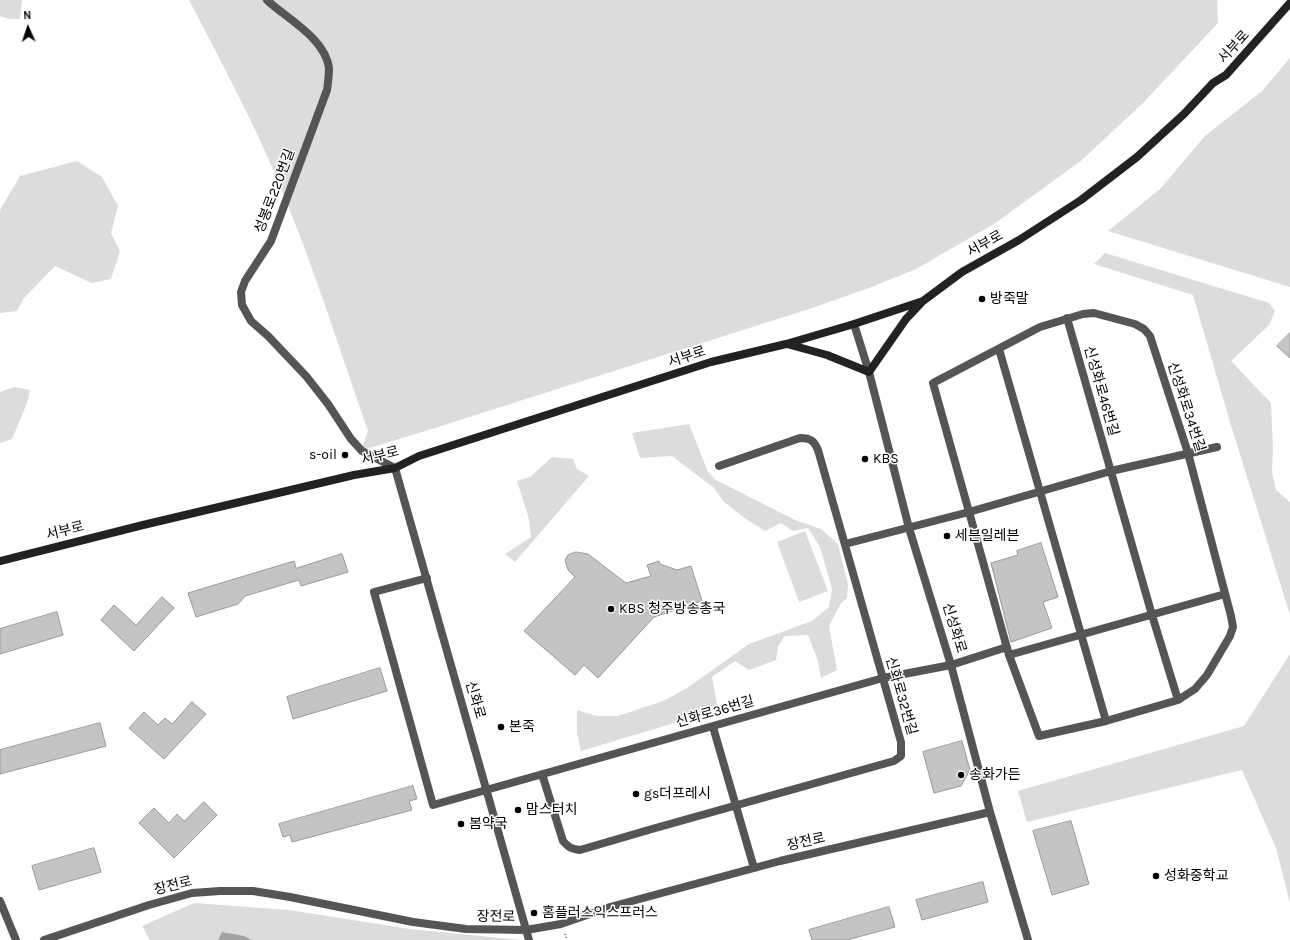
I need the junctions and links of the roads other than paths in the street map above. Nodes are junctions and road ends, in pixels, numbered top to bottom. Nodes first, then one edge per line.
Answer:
1 (267, 0) edge
2 (1290, 3) edge
3 (923, 301) junction
4 (1067, 318) junction
5 (854, 324) junction
6 (786, 344) junction
7 (999, 349) junction
8 (869, 372) junction
9 (1217, 447) dead end
10 (1188, 453) junction
11 (719, 466) dead end
12 (395, 468) junction
13 (1111, 471) junction
14 (1040, 492) junction
15 (969, 512) junction
16 (909, 528) junction
17 (845, 544) junction
18 (0, 561) edge
19 (427, 578) junction
20 (1225, 594) junction
21 (1152, 615) junction
22 (1081, 635) junction
23 (1007, 647) junction
24 (1009, 655) junction
25 (951, 665) junction
26 (883, 678) junction
27 (1178, 700) junction
28 (1106, 721) junction
29 (713, 727) junction
30 (542, 774) junction
31 (487, 789) junction
32 (736, 806) junction
33 (990, 812) junction
34 (754, 868) junction
35 (0, 902) edge
36 (526, 930) junction
37 (16, 940) edge
38 (44, 940) edge
39 (529, 940) edge
40 (1028, 940) edge

1 - 12 street, 성봉로220번길
2 - 3 main road, 서부로
3 - 5 main road, 서부로
3 - 8 main road
4 - 7 street, 신성화로34번길
4 - 10 street, 신성화로34번길
4 - 13 street, 신성화로46번길
5 - 6 main road, 서부로
5 - 8 street, 신성화로
6 - 8 main road
6 - 12 main road, 서부로
7 - 14 street
7 - 15 street, 신성화로34번길
8 - 16 street, 신성화로
9 - 10 street
10 - 13 street
10 - 20 street, 신성화로34번길
11 - 17 street, 신화로32번길
12 - 18 main road, 서부로
12 - 19 street, 신화로
13 - 14 street
13 - 21 street, 신성화로46번길
14 - 15 street
14 - 22 street
15 - 16 street
15 - 23 street
16 - 17 street
16 - 25 street, 신성화로
17 - 26 street, 신화로32번길
19 - 31 street, 신화로
19 - 31 street, 신화로36번길
20 - 21 street
20 - 27 street, 신성화로34번길
21 - 22 street
21 - 27 street
22 - 24 street
22 - 28 street
23 - 24 street
23 - 25 street, 신화로36번길
24 - 28 street, 신성화로34번길
25 - 26 street, 신화로36번길
25 - 33 street, 신성화로
26 - 29 street, 신화로36번길
26 - 32 street, 신화로32번길
27 - 28 street, 신성화로34번길
29 - 30 street, 신화로36번길
29 - 32 street
30 - 31 street, 신화로36번길
30 - 32 street, 신화로32번길
31 - 36 street, 신화로
32 - 34 street
33 - 34 street, 장전로
33 - 40 street, 신성화로
34 - 36 street, 장전로
35 - 37 street
36 - 38 street, 장전로
36 - 39 street, 신화로

